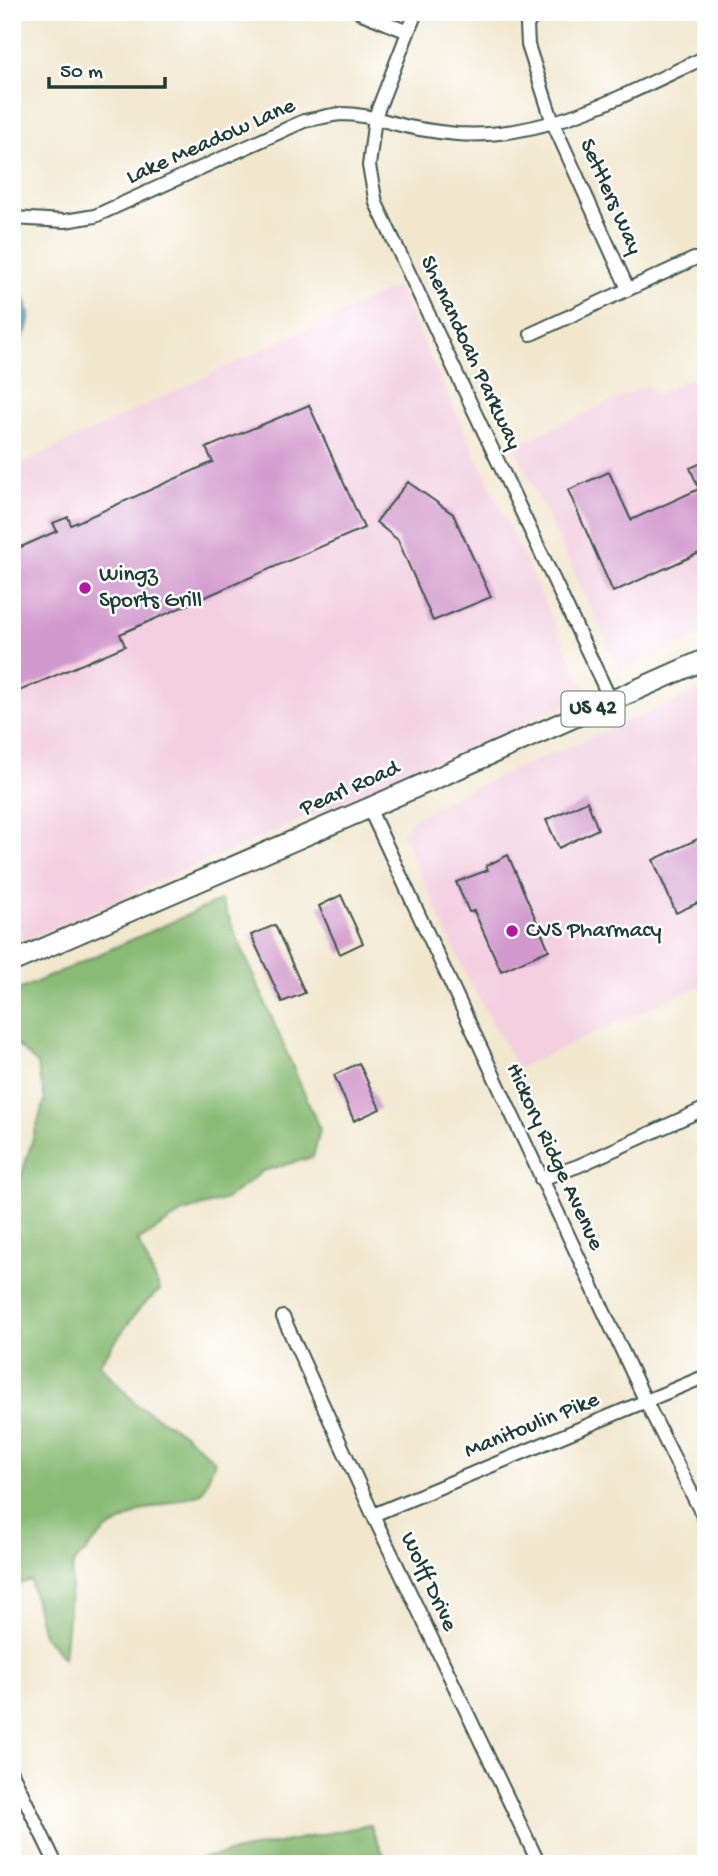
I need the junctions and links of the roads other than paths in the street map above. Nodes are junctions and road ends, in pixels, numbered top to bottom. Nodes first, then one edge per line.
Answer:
1 (359, 12) edge
2 (416, 12) edge
3 (543, 12) edge
4 (408, 32) junction
5 (706, 57) edge
6 (375, 117) junction
7 (553, 123) junction
8 (12, 218) edge
9 (694, 259) dead end
10 (628, 289) junction
11 (531, 334) dead end
12 (706, 659) edge
13 (611, 701) junction
14 (369, 808) junction
15 (12, 962) edge
16 (706, 1108) edge
17 (541, 1179) junction
18 (283, 1317) dead end
19 (706, 1376) edge
20 (646, 1402) junction
21 (373, 1515) junction
22 (706, 1522) edge
23 (12, 1773) edge
24 (55, 1864) edge
25 (539, 1864) edge

1 - 4 street
2 - 4 street, Shenandoah Parkway
3 - 7 street, Settlers Way
4 - 6 street, Shenandoah Parkway
5 - 7 street, Lake Meadow Lane
6 - 7 street, Lake Meadow Lane
6 - 8 street, Lake Meadow Lane
6 - 13 street, Shenandoah Parkway
7 - 10 street, Settlers Way
9 - 10 street, Settlers Way
10 - 11 street, Settlers Way
12 - 13 main road, Pearl Road / US 42
13 - 14 main road, Pearl Road / US 42
14 - 15 main road, Pearl Road / US 42
14 - 17 street, Hickory Ridge Avenue
16 - 17 street
17 - 20 street, Hickory Ridge Avenue
18 - 21 street, Wolff Drive
19 - 20 street, Manitoulin Pike
20 - 21 street, Manitoulin Pike
20 - 22 street, Hickory Ridge Avenue
21 - 25 street, Wolff Drive
23 - 24 street

